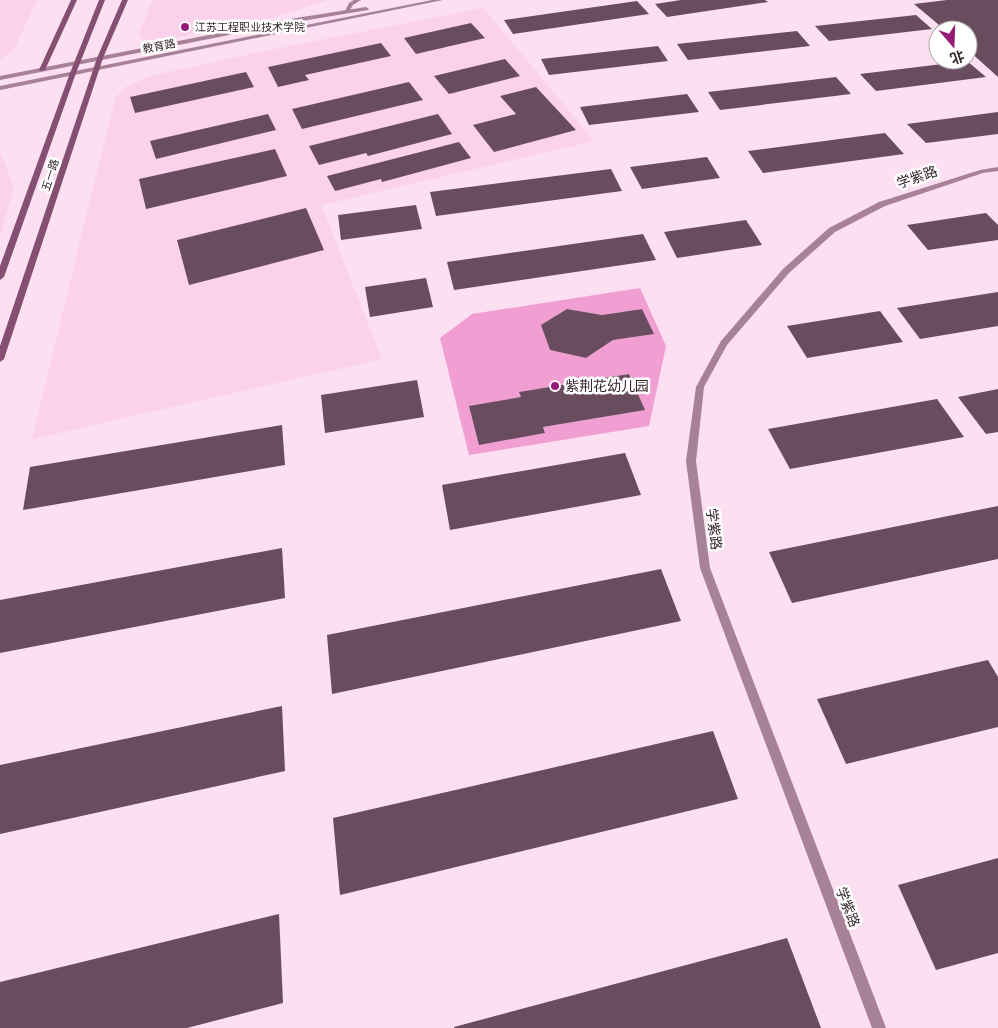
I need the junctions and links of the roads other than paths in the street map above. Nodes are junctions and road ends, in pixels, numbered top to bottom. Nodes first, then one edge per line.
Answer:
1 (74, 0) edge
2 (102, 0) edge
3 (126, 0) edge
4 (358, 0) edge
5 (419, 0) edge
6 (440, 0) edge
7 (346, 12) junction
8 (100, 58) junction
9 (76, 63) junction
10 (97, 68) junction
11 (42, 70) junction
12 (73, 73) junction
13 (0, 78) edge
14 (0, 88) edge
15 (998, 169) edge
16 (0, 277) edge
17 (0, 359) edge
18 (879, 1028) edge

1 - 11 main road
2 - 9 main road, 五一路
3 - 8 main road, 五一路
4 - 7 street
5 - 7 street, 教育路
6 - 10 street, 教育路
7 - 8 street, 教育路
8 - 9 street, 教育路
8 - 10 main road, 五一路
9 - 11 street, 教育路
9 - 12 main road, 五一路
10 - 12 street, 教育路
10 - 17 main road, 五一路
11 - 13 street, 教育路
12 - 14 street, 教育路
12 - 16 main road, 五一路
15 - 18 street, 学紫路

